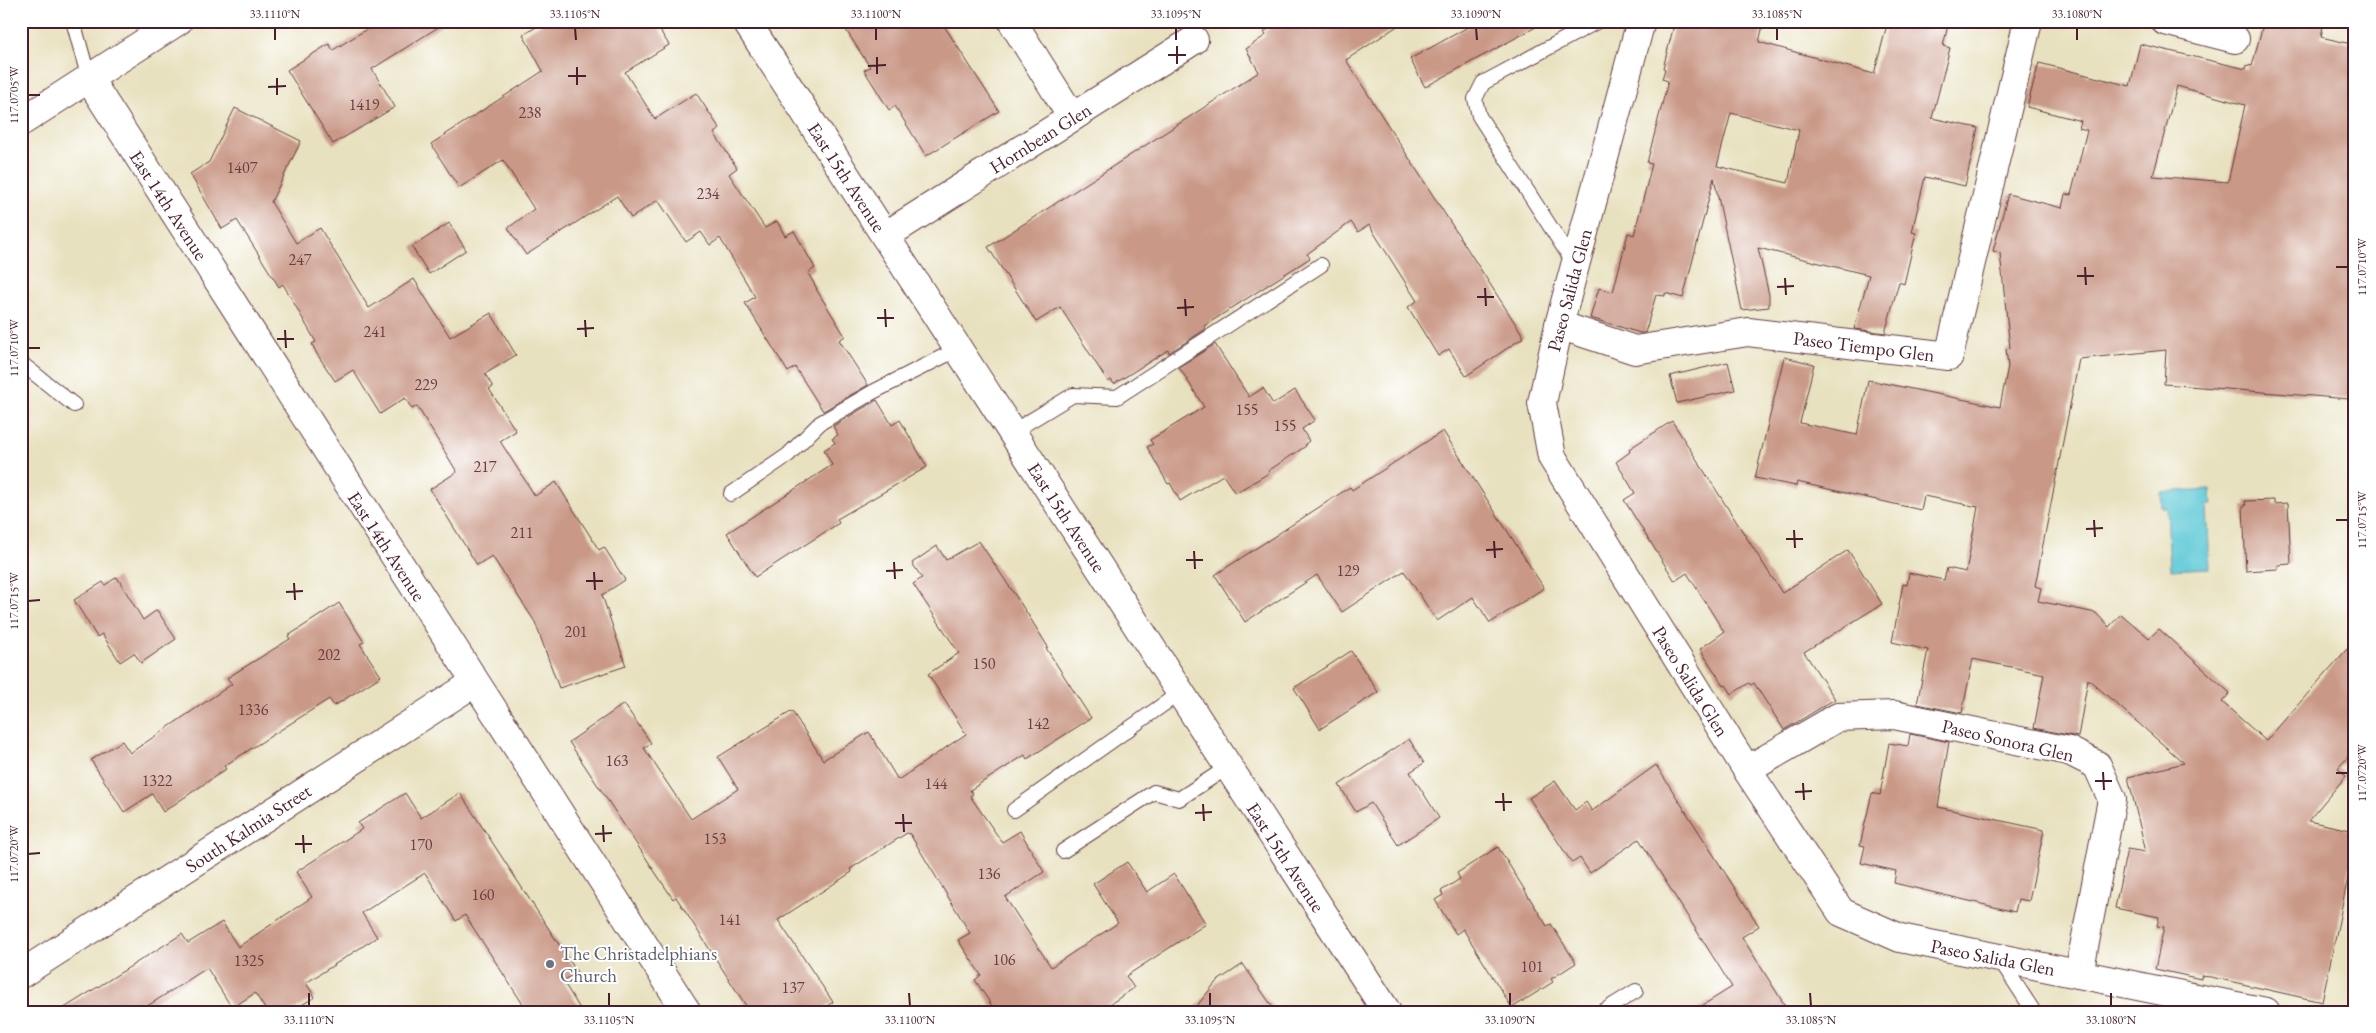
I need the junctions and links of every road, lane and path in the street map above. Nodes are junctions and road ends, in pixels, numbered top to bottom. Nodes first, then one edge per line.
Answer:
1 (73, 21) edge
2 (178, 21) edge
3 (746, 21) edge
4 (1012, 21) edge
5 (1598, 21) edge
6 (1641, 21) edge
7 (2028, 21) edge
8 (2165, 21) edge
9 (2235, 39) dead end
10 (1194, 40) dead end
11 (89, 80) junction
12 (1072, 117) junction
13 (21, 122) edge
14 (885, 236) junction
15 (1320, 266) dead end
16 (1575, 266) junction
17 (1559, 325) junction
18 (958, 349) junction
19 (21, 363) edge
20 (74, 405) dead end
21 (1012, 432) junction
22 (731, 494) dead end
23 (474, 683) junction
24 (1181, 692) junction
25 (1228, 767) junction
26 (1747, 770) junction
27 (1014, 810) dead end
28 (1064, 851) dead end
29 (1998, 958) junction
30 (21, 974) edge
31 (2079, 974) junction
32 (1636, 991) dead end
33 (2195, 1006) edge
34 (688, 1012) edge
35 (1388, 1012) edge
36 (1602, 1012) edge
37 (2034, 1012) edge
38 (2266, 1012) edge

1 - 11 lane
2 - 11 street
3 - 14 street, East 15th Avenue
4 - 12 street
5 - 16 lane
6 - 16 street, Paseo Salida Glen
7 - 17 street, Paseo Tiempo Glen
8 - 9 street
10 - 12 street, Hornbean Glen
11 - 13 street
11 - 23 street, East 14th Avenue
12 - 14 street, Hornbean Glen
14 - 18 street, East 15th Avenue
15 - 21 lane
16 - 17 street, Paseo Salida Glen
17 - 26 street, Paseo Salida Glen
18 - 21 street, East 15th Avenue
18 - 22 lane
19 - 20 lane
21 - 24 street, East 15th Avenue
23 - 30 street, South Kalmia Street
23 - 34 street, East 14th Avenue
24 - 25 street, East 15th Avenue
24 - 27 lane
25 - 28 lane
25 - 35 street, East 15th Avenue
26 - 29 street, Paseo Salida Glen
26 - 31 street, Paseo Sonora Glen
29 - 31 street, Paseo Salida Glen
29 - 37 lane
31 - 33 street, Paseo Salida Glen
32 - 36 lane
33 - 38 street, Paseo Salida Glen

